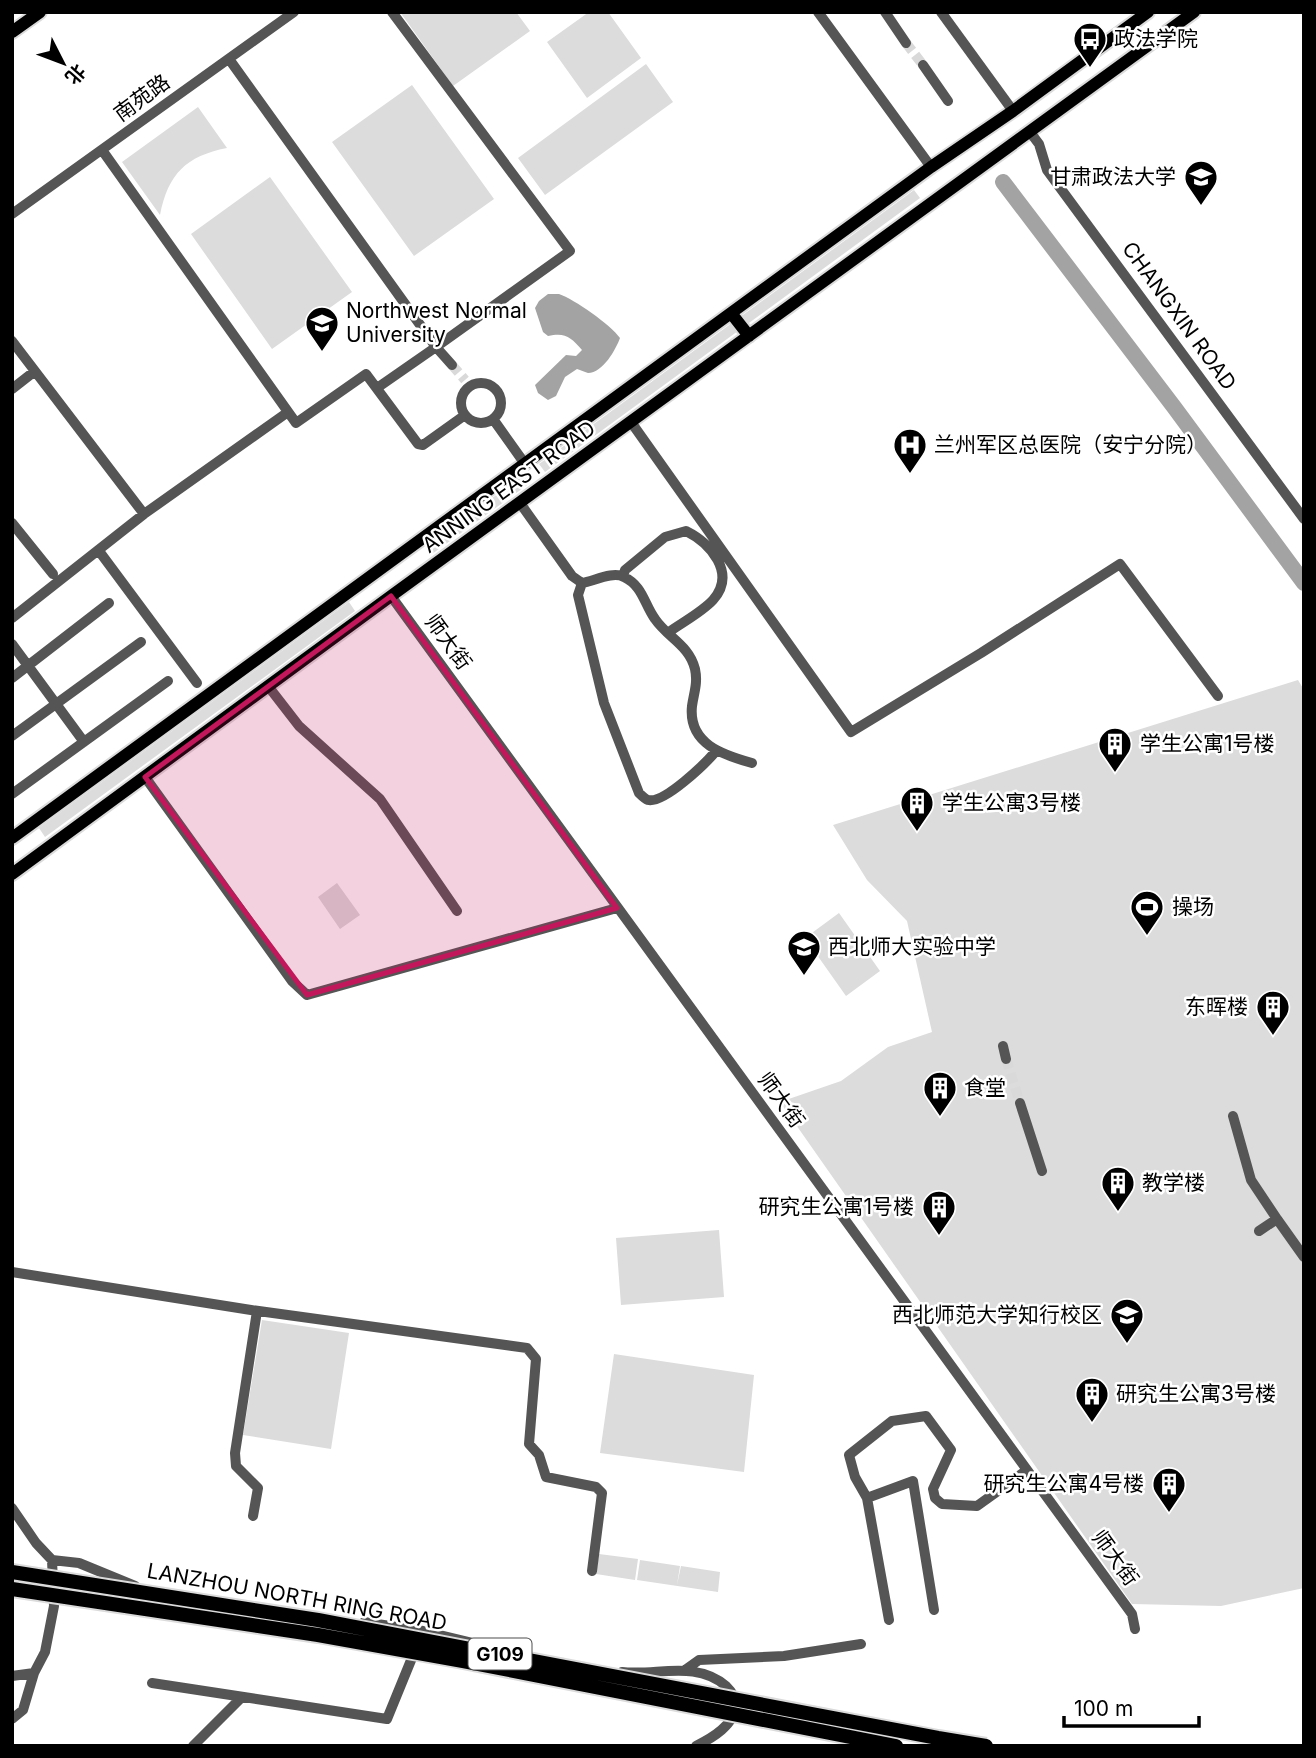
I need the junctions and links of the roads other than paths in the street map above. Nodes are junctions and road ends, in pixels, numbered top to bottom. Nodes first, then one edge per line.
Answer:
1 (40, 12) edge
2 (294, 12) edge
3 (392, 12) edge
4 (818, 12) edge
5 (885, 12) edge
6 (941, 12) edge
7 (1148, 12) edge
8 (1195, 12) edge
9 (12, 32) edge
10 (906, 43) tunnel mouth
11 (229, 59) junction
12 (923, 65) tunnel mouth
13 (948, 101) dead end
14 (1013, 111) junction
15 (1030, 132) junction
16 (102, 150) junction
17 (931, 167) junction
18 (12, 214) edge
19 (731, 313) junction
20 (749, 336) junction
21 (12, 341) edge
22 (436, 346) junction
23 (452, 365) tunnel mouth
24 (35, 371) junction
25 (12, 388) edge
26 (377, 388) junction
27 (288, 412) junction
28 (465, 415) junction
29 (493, 419) junction
30 (631, 422) junction
31 (525, 464) junction
32 (520, 503) junction
33 (144, 514) junction
34 (1304, 519) edge
35 (12, 523) edge
36 (99, 551) junction
37 (53, 574) dead end
38 (623, 576) junction
39 (582, 583) junction
40 (391, 596) junction
41 (109, 603) dead end
42 (12, 618) edge
43 (669, 632) junction
44 (141, 642) dead end
45 (12, 644) edge
46 (28, 666) junction
47 (12, 678) edge
48 (168, 681) dead end
49 (197, 683) dead end
50 (268, 686) junction
51 (1218, 696) dead end
52 (56, 704) junction
53 (12, 736) edge
54 (84, 742) junction
55 (716, 751) junction
56 (752, 763) dead end
57 (145, 776) junction
58 (12, 794) edge
59 (12, 838) edge
60 (12, 874) edge
61 (617, 908) junction
62 (457, 911) dead end
63 (1003, 1046) dead end
64 (1006, 1059) tunnel mouth
65 (1020, 1103) tunnel mouth
66 (1233, 1116) dead end
67 (1042, 1171) dead end
68 (1277, 1219) junction
69 (1259, 1231) dead end
70 (1304, 1256) edge
71 (12, 1272) edge
72 (257, 1311) junction
73 (1027, 1470) junction
74 (867, 1498) junction
75 (12, 1508) edge
76 (253, 1516) dead end
77 (52, 1560) junction
78 (592, 1571) dead end
79 (12, 1572) edge
80 (12, 1588) edge
81 (934, 1610) dead end
82 (889, 1620) dead end
83 (1135, 1629) dead end
84 (423, 1631) junction
85 (862, 1644) dead end
86 (685, 1670) junction
87 (34, 1673) junction
88 (12, 1676) edge
89 (152, 1684) dead end
90 (242, 1697) junction
91 (12, 1719) edge
92 (193, 1746) edge
93 (696, 1746) edge
94 (896, 1746) edge
95 (986, 1746) edge

1 - 9 main road
2 - 11 street, 南苑路
3 - 22 street
4 - 17 street
5 - 10 street
6 - 14 street
7 - 14 main road, ANNING EAST ROAD
8 - 15 main road, ANNING EAST ROAD
11 - 16 street, 南苑路
11 - 22 street
12 - 13 street
14 - 17 main road, ANNING EAST ROAD
15 - 20 main road, ANNING EAST ROAD
15 - 34 street, CHANGXIN ROAD
16 - 18 street, 南苑路
16 - 27 street
17 - 19 main road, ANNING EAST ROAD
19 - 20 main road
19 - 31 main road, ANNING EAST ROAD
20 - 30 main road, ANNING EAST ROAD
21 - 24 street
22 - 23 street
22 - 26 street
24 - 25 street
24 - 33 street
26 - 27 street
26 - 28 street
27 - 33 street
28 - 29 street
28 - 29 street
29 - 31 street
30 - 32 main road, ANNING EAST ROAD
30 - 51 street
31 - 59 main road, ANNING EAST ROAD
32 - 39 street
32 - 40 main road, ANNING EAST ROAD
33 - 36 street
35 - 37 street
36 - 42 street
36 - 49 street
38 - 39 street
38 - 43 street
38 - 43 street
39 - 55 street
40 - 50 main road, ANNING EAST ROAD
40 - 61 street, 师大街
41 - 46 street
43 - 55 street
44 - 52 street
45 - 46 street
46 - 47 street
46 - 52 street
48 - 54 street
50 - 57 main road, ANNING EAST ROAD
50 - 62 street
52 - 53 street
52 - 54 street
54 - 58 street
55 - 56 street
57 - 60 main road, ANNING EAST ROAD
57 - 61 street
61 - 73 street, 师大街
63 - 64 street
65 - 67 street
66 - 68 street
68 - 69 street
68 - 70 street
71 - 72 street
72 - 76 street
72 - 78 street
73 - 74 street
73 - 83 street, 师大街
74 - 81 street
74 - 82 street
75 - 77 street
77 - 84 street
77 - 87 street
79 - 95 highway, LANZHOU NORTH RING ROAD / G109, bridge
80 - 94 highway, LANZHOU NORTH RING ROAD / G109, bridge
84 - 86 street
84 - 90 street
85 - 86 street
86 - 93 street
87 - 88 street
87 - 91 street
89 - 90 street
90 - 92 street

